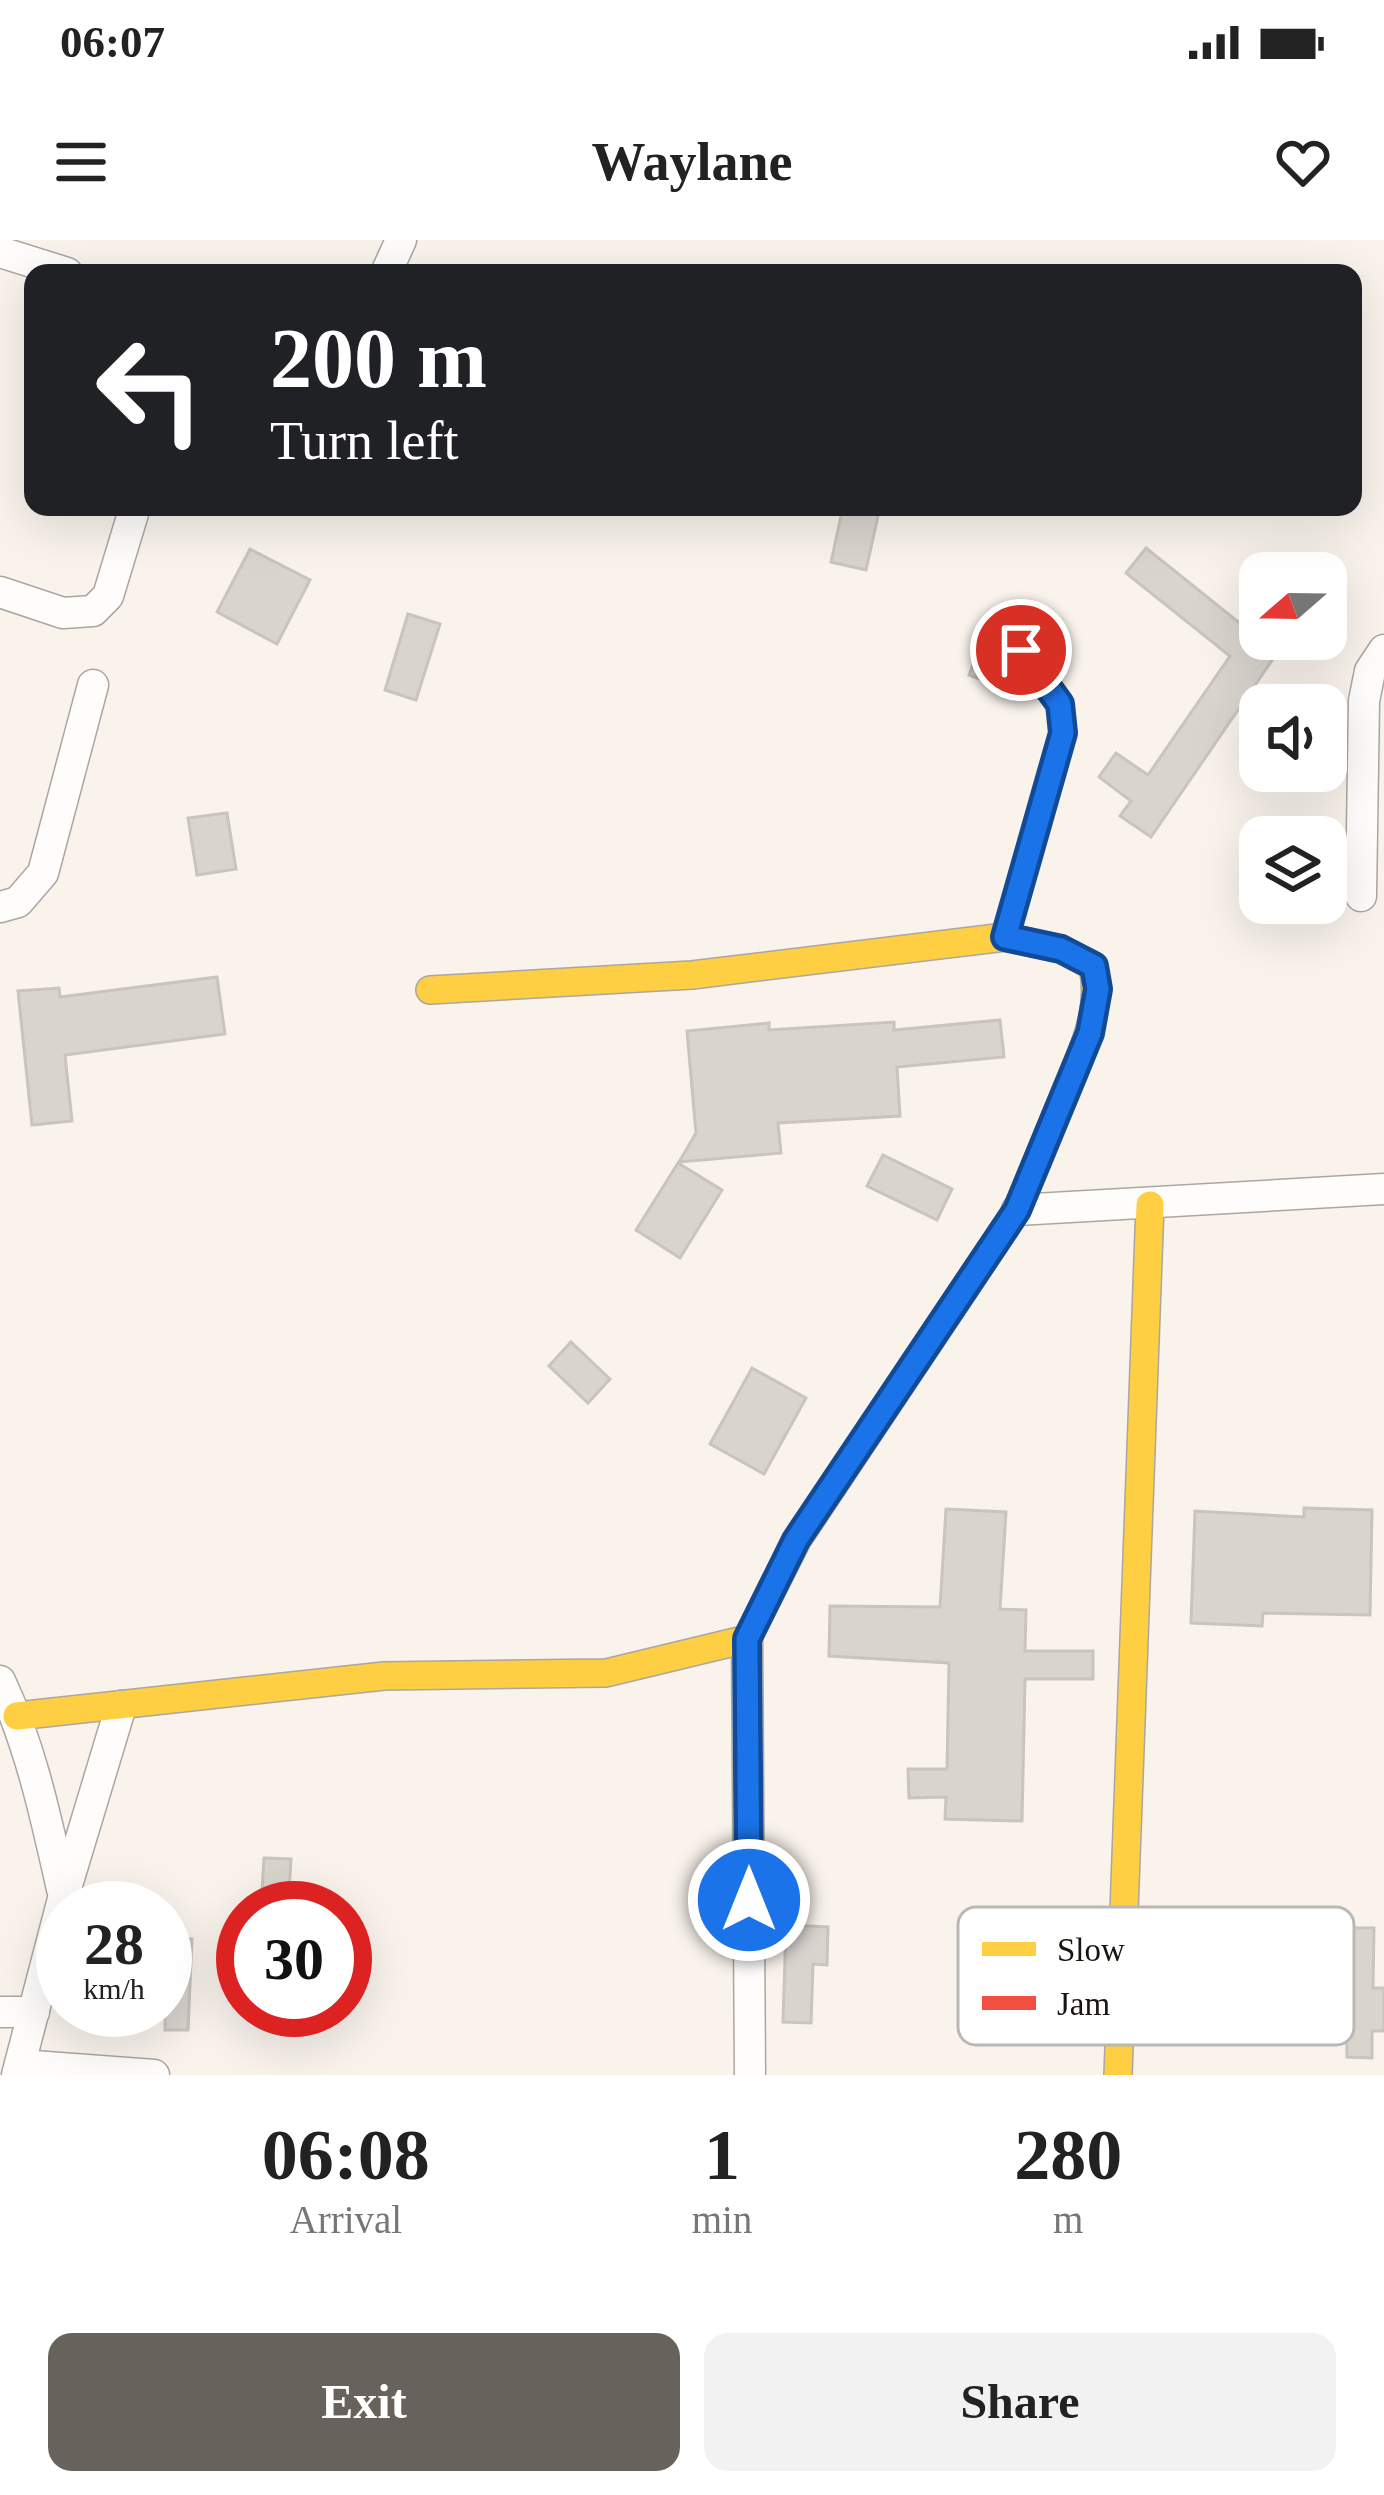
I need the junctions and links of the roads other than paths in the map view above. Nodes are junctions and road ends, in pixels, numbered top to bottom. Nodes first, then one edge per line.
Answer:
1 (0, 252) edge
2 (38, 264) edge
3 (132, 516) edge
4 (0, 592) edge
5 (998, 623) dead end
6 (1384, 650) edge
7 (93, 685) dead end
8 (1361, 896) dead end
9 (0, 907) edge
10 (1005, 937) junction
11 (430, 990) dead end
12 (1384, 1189) edge
13 (1150, 1205) junction
14 (1017, 1210) junction
15 (747, 1639) junction
16 (0, 1681) edge
17 (121, 1706) junction
18 (17, 1716) junction
19 (60, 1881) edge
20 (68, 1881) edge
21 (1124, 1907) edge
22 (36, 2004) edge
23 (0, 2012) edge
24 (34, 2012) junction
25 (1119, 2045) edge
26 (19, 2070) edge
27 (154, 2075) edge
28 (750, 2075) edge
29 (1118, 2075) edge

1 - 2 street
3 - 4 street
5 - 10 lane
6 - 8 street
7 - 9 street
10 - 11 street
10 - 14 street
12 - 13 street
13 - 14 street
13 - 21 street
14 - 15 street
15 - 17 street
15 - 28 street
16 - 18 street
17 - 18 street
17 - 20 street
18 - 19 street
22 - 24 street
23 - 24 street
24 - 26 street
25 - 29 street
26 - 27 street

